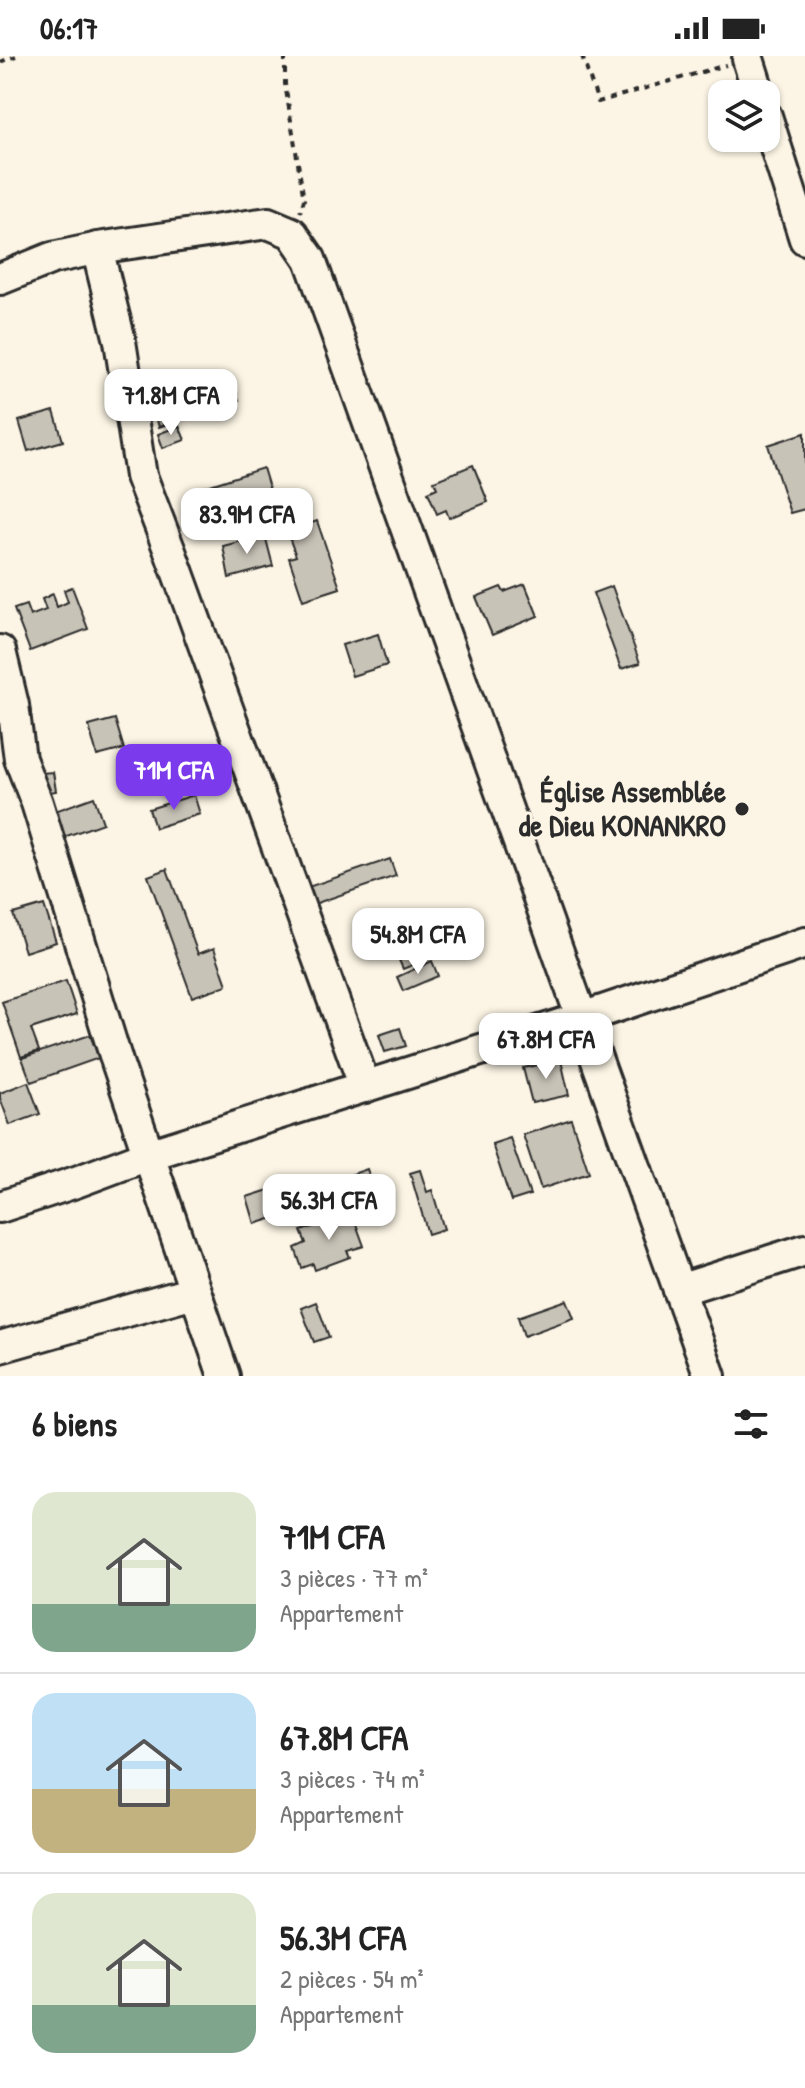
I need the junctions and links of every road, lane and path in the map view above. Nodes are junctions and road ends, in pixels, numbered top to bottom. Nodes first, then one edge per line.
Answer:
1 (16, 56) edge
2 (285, 56) edge
3 (582, 56) edge
4 (748, 59) joint
5 (0, 62) edge
6 (755, 80) edge
7 (777, 152) edge
8 (292, 233) junction
9 (805, 239) edge
10 (97, 248) junction
11 (0, 279) edge
12 (0, 651) edge
13 (10, 758) edge
14 (805, 943) edge
15 (582, 1018) junction
16 (365, 1087) junction
17 (148, 1155) junction
18 (0, 1207) edge
19 (805, 1250) edge
20 (679, 1290) junction
21 (194, 1292) junction
22 (0, 1347) edge
23 (224, 1376) edge
24 (710, 1376) edge

1 - 5 path
2 - 8 path
3 - 4 path
4 - 6 street
7 - 9 street
8 - 10 street
8 - 15 street
10 - 11 street
10 - 16 street
12 - 13 street
13 - 17 street
14 - 15 street
15 - 16 street
15 - 20 street
16 - 17 street
17 - 18 street
17 - 21 street
19 - 20 street
20 - 24 street
21 - 22 street
21 - 23 street

